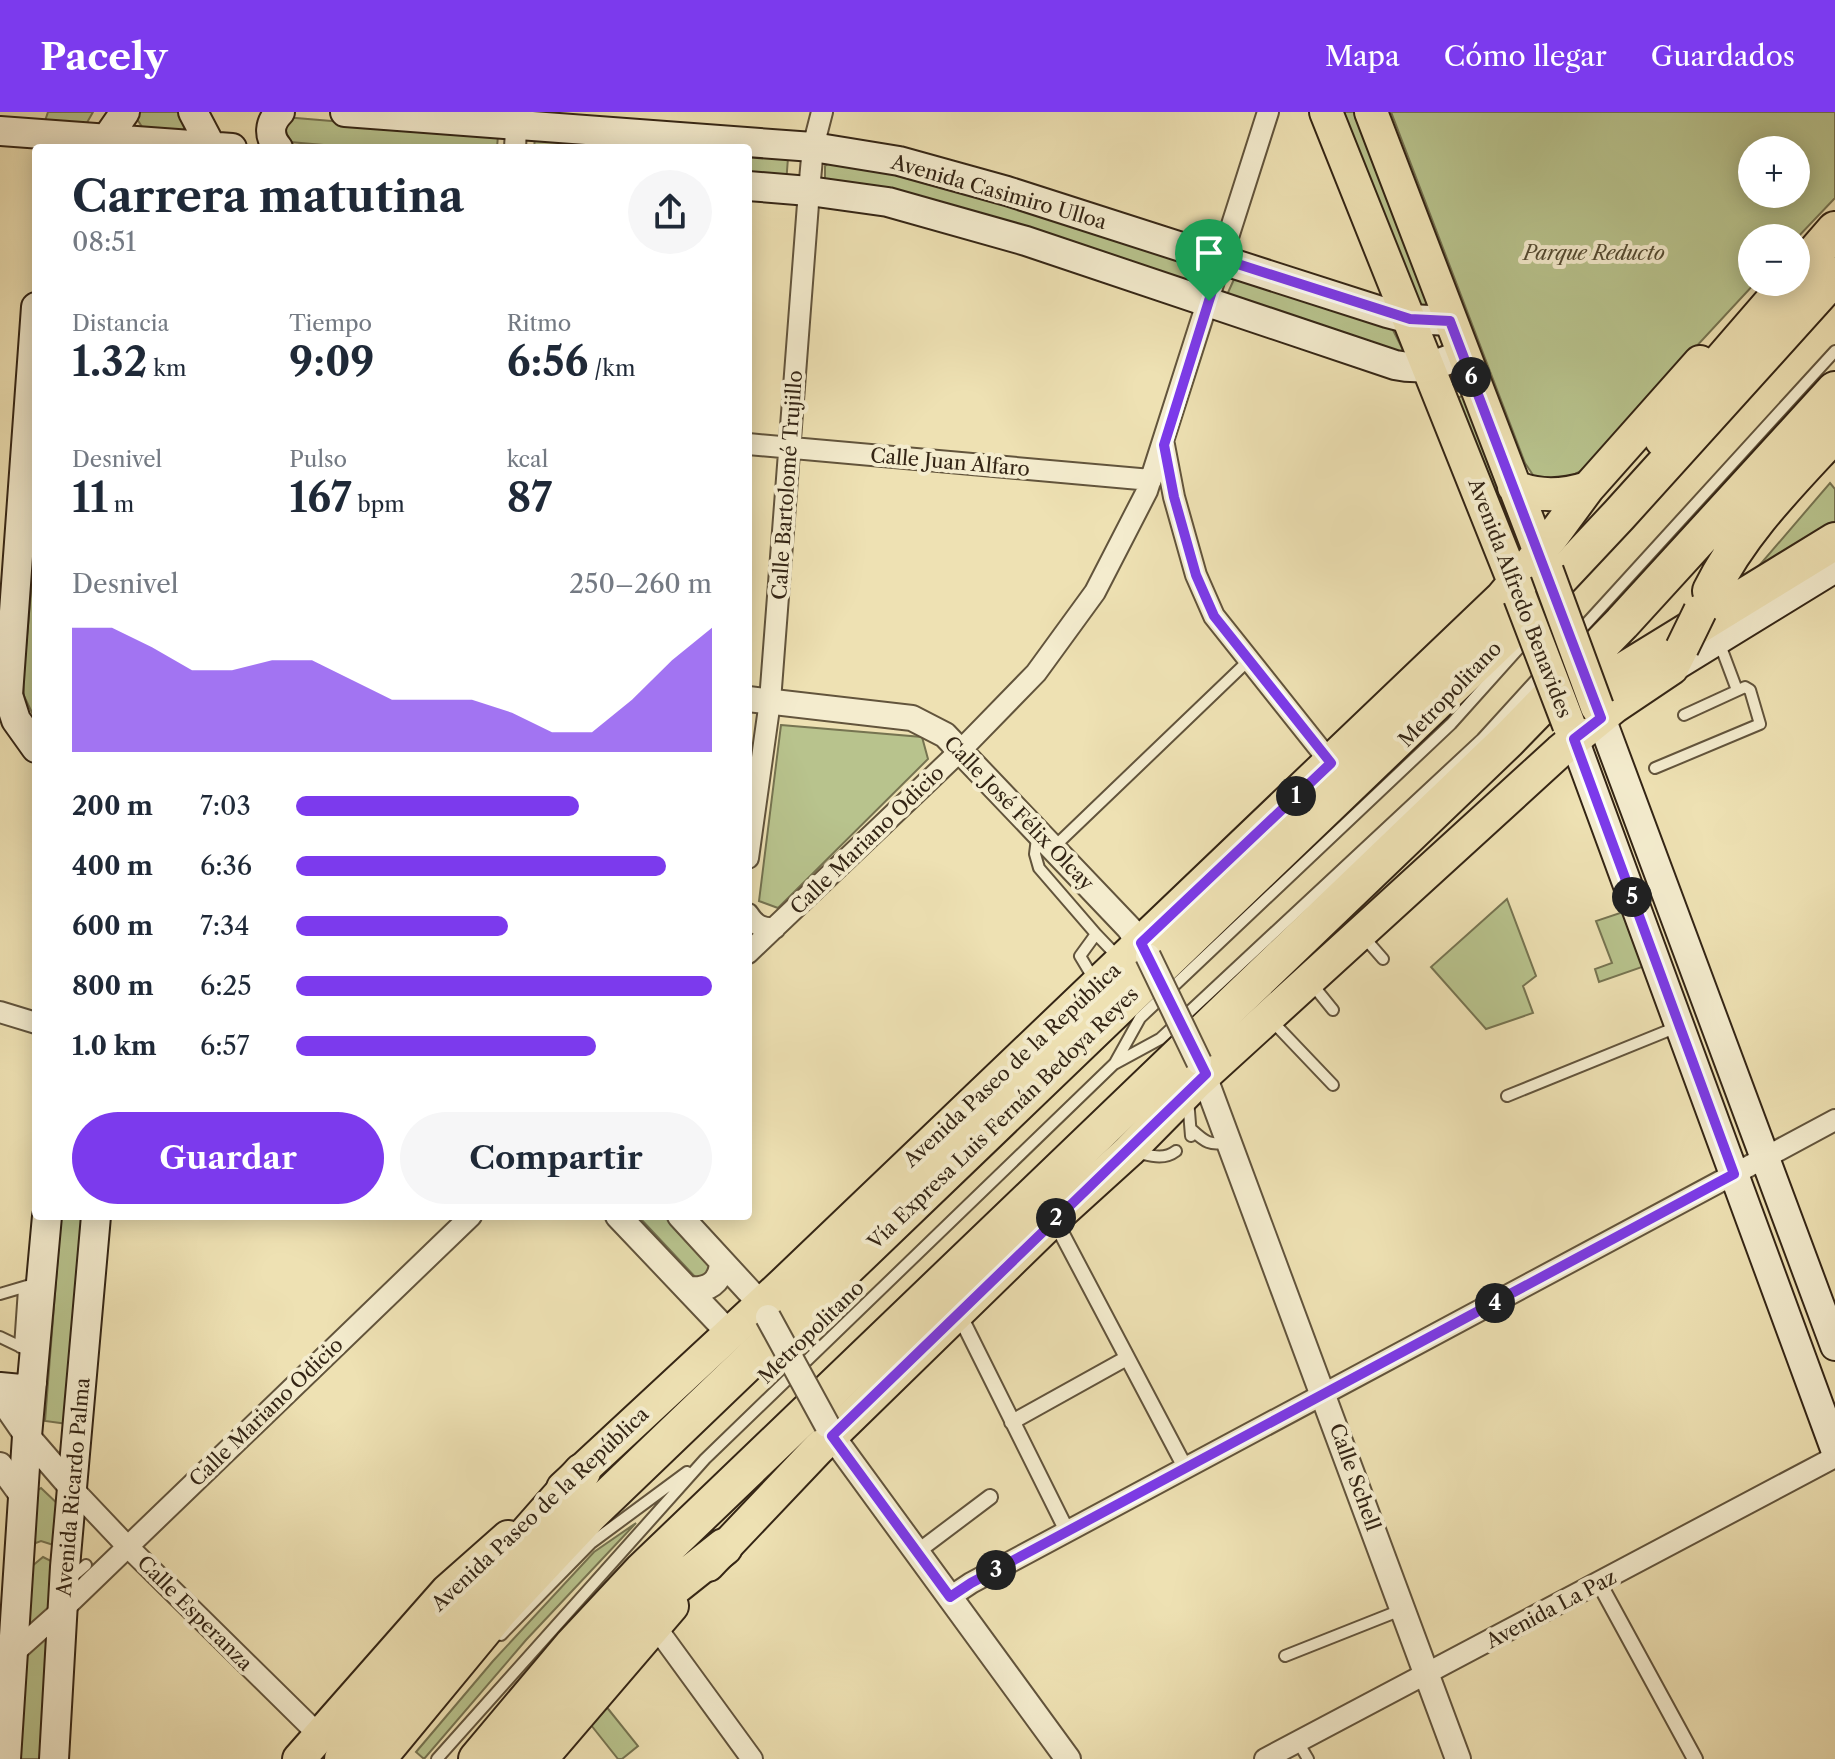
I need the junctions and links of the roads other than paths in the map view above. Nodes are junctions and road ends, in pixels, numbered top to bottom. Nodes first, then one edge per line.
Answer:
1 (125, 112) edge
2 (193, 112) edge
3 (280, 112) edge
4 (345, 112) edge
5 (822, 112) edge
6 (1268, 112) edge
7 (1326, 112) edge
8 (1371, 112) edge
9 (516, 128) edge
10 (22, 132) edge
11 (103, 143) edge
12 (126, 144) edge
13 (215, 144) edge
14 (275, 144) edge
15 (813, 147) junction
16 (752, 186) edge
17 (809, 191) junction
18 (1835, 210) edge
19 (1835, 230) edge
20 (1810, 238) edge
21 (1222, 259) junction
22 (1810, 259) edge
23 (1835, 276) edge
24 (1759, 296) edge
25 (1778, 296) edge
26 (1209, 301) junction
27 (1410, 319) junction
28 (1450, 321) junction
29 (1835, 351) edge
30 (32, 352) edge
31 (1462, 354) junction
32 (1429, 368) junction
33 (1835, 390) edge
34 (1835, 433) edge
35 (752, 444) edge
36 (1164, 445) junction
37 (791, 448) junction
38 (1835, 455) edge
39 (1151, 480) junction
40 (1514, 487) junction
41 (1588, 488) junction
42 (1619, 515) junction
43 (1835, 541) edge
44 (1835, 568) edge
45 (1550, 574) junction
46 (1518, 590) junction
47 (1706, 601) junction
48 (1553, 610) dead end
49 (1542, 621) dead end
50 (1718, 641) junction
51 (6, 642) edge
52 (1565, 647) dead end
53 (1677, 658) junction
54 (1555, 659) dead end
55 (1248, 661) junction
56 (1737, 690) junction
57 (759, 700) edge
58 (1599, 713) junction
59 (1684, 715) dead end
60 (1571, 732) junction
61 (1508, 740) junction
62 (32, 742) edge
63 (961, 750) junction
64 (1331, 763) junction
65 (1655, 768) dead end
66 (752, 801) edge
67 (1045, 840) junction
68 (1112, 910) junction
69 (752, 919) edge
70 (1088, 924) junction
71 (775, 928) junction
72 (1359, 933) junction
73 (1096, 934) junction
74 (752, 949) edge
75 (1137, 953) junction
76 (1383, 959) dead end
77 (1308, 979) junction
78 (1097, 985) junction
79 (1333, 1010) dead end
80 (0, 1012) edge
81 (1268, 1017) junction
82 (32, 1022) edge
83 (1679, 1026) junction
84 (1114, 1064) junction
85 (1333, 1085) dead end
86 (1199, 1088) junction
87 (1507, 1096) dead end
88 (1835, 1120) edge
89 (1230, 1141) junction
90 (1129, 1151) junction
91 (1176, 1151) dead end
92 (1765, 1158) junction
93 (1734, 1174) junction
94 (1054, 1219) junction
95 (46, 1220) edge
96 (96, 1220) edge
97 (467, 1220) edge
98 (622, 1220) edge
99 (684, 1220) edge
100 (722, 1262) junction
101 (33, 1282) junction
102 (688, 1289) junction
103 (0, 1294) edge
104 (764, 1310) junction
105 (958, 1312) junction
106 (0, 1330) edge
107 (730, 1334) junction
108 (0, 1337) edge
109 (1835, 1346) edge
110 (1127, 1358) junction
111 (29, 1362) junction
112 (0, 1387) edge
113 (1324, 1395) junction
114 (0, 1397) edge
115 (1012, 1422) junction
116 (829, 1430) junction
117 (27, 1436) junction
118 (1835, 1449) edge
119 (1835, 1457) edge
120 (705, 1459) junction
121 (0, 1465) edge
122 (1186, 1469) junction
123 (582, 1472) joint
124 (990, 1497) dead end
125 (24, 1498) junction
126 (76, 1507) junction
127 (1068, 1533) junction
128 (121, 1547) junction
129 (724, 1547) junction
130 (917, 1552) junction
131 (21, 1562) junction
132 (73, 1582) junction
133 (1599, 1583) junction
134 (950, 1597) junction
135 (1403, 1610) junction
136 (655, 1626) junction
137 (494, 1643) dead end
138 (1285, 1656) dead end
139 (6, 1660) edge
140 (1427, 1674) junction
141 (1303, 1750) edge
142 (321, 1751) edge
143 (6, 1759) edge
144 (16, 1759) edge
145 (39, 1759) edge
146 (54, 1759) edge
147 (377, 1759) edge
148 (437, 1759) edge
149 (477, 1759) edge
150 (515, 1759) edge
151 (541, 1759) edge
152 (752, 1759) edge
153 (1068, 1759) edge
154 (1265, 1759) edge
155 (1458, 1759) edge
156 (1695, 1759) edge

1 - 11 main road
2 - 13 main road
3 - 14 main road
4 - 9 main road, Avenida Casimiro Ulloa
5 - 15 street, Calle Bartolomé Trujillo
6 - 21 street, Calle Mariano Odicio
7 - 27 main road, Avenida Alfredo Benavides
8 - 28 main road, Avenida Alfredo Benavides
9 - 15 main road, Avenida Casimiro Ulloa
10 - 11 main road
11 - 12 main road
15 - 17 street, Calle Bartolomé Trujillo
15 - 21 main road, Avenida Casimiro Ulloa
16 - 17 main road, Avenida Casimiro Ulloa
17 - 26 main road, Avenida Casimiro Ulloa
17 - 37 street, Calle Bartolomé Trujillo
18 - 20 main road
19 - 22 highway
21 - 26 street, Calle Mariano Odicio
21 - 27 main road, Avenida Casimiro Ulloa
23 - 42 highway, Vía Expresa Luis Fernán Bedoya Reyes
24 - 41 main road, Avenida Paseo de la República
25 - 42 highway
26 - 32 main road, Avenida Casimiro Ulloa
26 - 36 street, Calle Mariano Odicio
27 - 28 main road, Avenida Casimiro Ulloa
27 - 32 main road, Avenida Alfredo Benavides
28 - 31 main road, Avenida Alfredo Benavides
29 - 52 lane
30 - 51 main road
31 - 32 main road
31 - 40 main road, Avenida Alfredo Benavides
32 - 46 main road, Avenida Alfredo Benavides
33 - 61 highway
34 - 47 highway
35 - 37 street, Calle Juan Alfaro
36 - 39 street, Calle Mariano Odicio
36 - 55 street
37 - 39 street, Calle Juan Alfaro
37 - 57 street, Calle Bartolomé Trujillo
38 - 47 main road
39 - 63 street, Calle Mariano Odicio
40 - 41 main road
40 - 45 main road, Avenida Alfredo Benavides
41 - 45 main road, Avenida Paseo de la República
42 - 147 highway, Vía Expresa Luis Fernán Bedoya Reyes
43 - 61 highway
44 - 50 main road
45 - 46 main road, Avenida Paseo de la República
45 - 48 lane
45 - 58 main road, Avenida Alfredo Benavides, bridge
46 - 60 main road, Avenida Alfredo Benavides, bridge
46 - 64 main road, Avenida Paseo de la República
47 - 53 main road, bridge
49 - 84 lane, Metropolitano
50 - 53 main road
50 - 56 lane
51 - 62 main road
53 - 58 main road
54 - 84 lane, Metropolitano
55 - 64 street
55 - 67 lane
56 - 59 lane
56 - 65 lane
57 - 63 street, Calle José Félix Olcay
57 - 66 street, Calle Bartolomé Trujillo
58 - 60 main road
58 - 92 main road, Avenida Alfredo Benavides
60 - 72 main road
60 - 83 main road, Avenida Alfredo Benavides
61 - 149 highway
63 - 67 street, Calle José Félix Olcay
63 - 71 street, Calle Mariano Odicio
64 - 75 main road, Avenida Paseo de la República
67 - 68 street, Calle José Félix Olcay
67 - 70 lane
68 - 70 lane
68 - 75 street, Calle José Félix Olcay
69 - 71 street
70 - 73 lane
71 - 74 street, Calle Mariano Odicio
72 - 76 lane
72 - 77 main road
73 - 75 lane
73 - 78 lane
75 - 78 main road, Avenida Paseo de la República
75 - 86 street, Calle José Félix Olcay, bridge
77 - 79 lane
77 - 81 main road
78 - 104 main road, Avenida Paseo de la República
80 - 82 street
81 - 85 lane
81 - 86 main road
83 - 87 lane
83 - 93 main road, Avenida Alfredo Benavides
84 - 120 lane, Metropolitano
86 - 89 street, Calle Schell
86 - 89 lane
86 - 90 main road
88 - 92 street
89 - 113 street, Calle Schell
90 - 91 lane
90 - 94 main road
92 - 93 street
92 - 109 main road, Avenida Alfredo Benavides
93 - 113 street
93 - 118 main road, Avenida Alfredo Benavides
94 - 105 main road
94 - 110 street
95 - 101 main road
96 - 126 main road, Avenida Ricardo Palma
97 - 128 street, Calle Mariano Odicio
98 - 102 street
99 - 100 street
100 - 102 street
100 - 104 street
101 - 103 lane
101 - 111 main road
102 - 107 street
104 - 107 main road, Avenida Paseo de la República
104 - 116 street, bridge
105 - 115 street
105 - 116 main road
106 - 108 lane
107 - 123 main road, Avenida Paseo de la República
108 - 111 lane
110 - 115 street
110 - 122 street
111 - 112 main road
111 - 117 main road
113 - 122 street
113 - 135 street, Calle Schell
114 - 117 street
115 - 127 street
116 - 129 main road
116 - 130 street
117 - 125 main road
117 - 126 street
119 - 133 street, Avenida La Paz
120 - 137 lane, Metropolitano
120 - 148 lane, Metropolitano
121 - 125 street
122 - 127 street
123 - 142 highway
124 - 130 street
125 - 131 main road
126 - 128 street, Calle Esperanza
126 - 132 main road, Avenida Ricardo Palma
127 - 134 street
128 - 132 street, Calle Mariano Odicio
128 - 142 street, Calle Esperanza
129 - 136 main road
129 - 150 highway
130 - 134 street
131 - 132 main road
131 - 139 main road
132 - 139 street, Calle Mariano Odicio
132 - 146 main road, Avenida Ricardo Palma
133 - 140 street, Avenida La Paz
133 - 156 street
134 - 153 street
135 - 138 lane
135 - 140 street, Calle Schell
136 - 151 main road
136 - 152 street
139 - 143 main road
140 - 141 street, Avenida La Paz
140 - 155 street, Calle Schell
141 - 154 street, Avenida La Paz
144 - 145 main road

